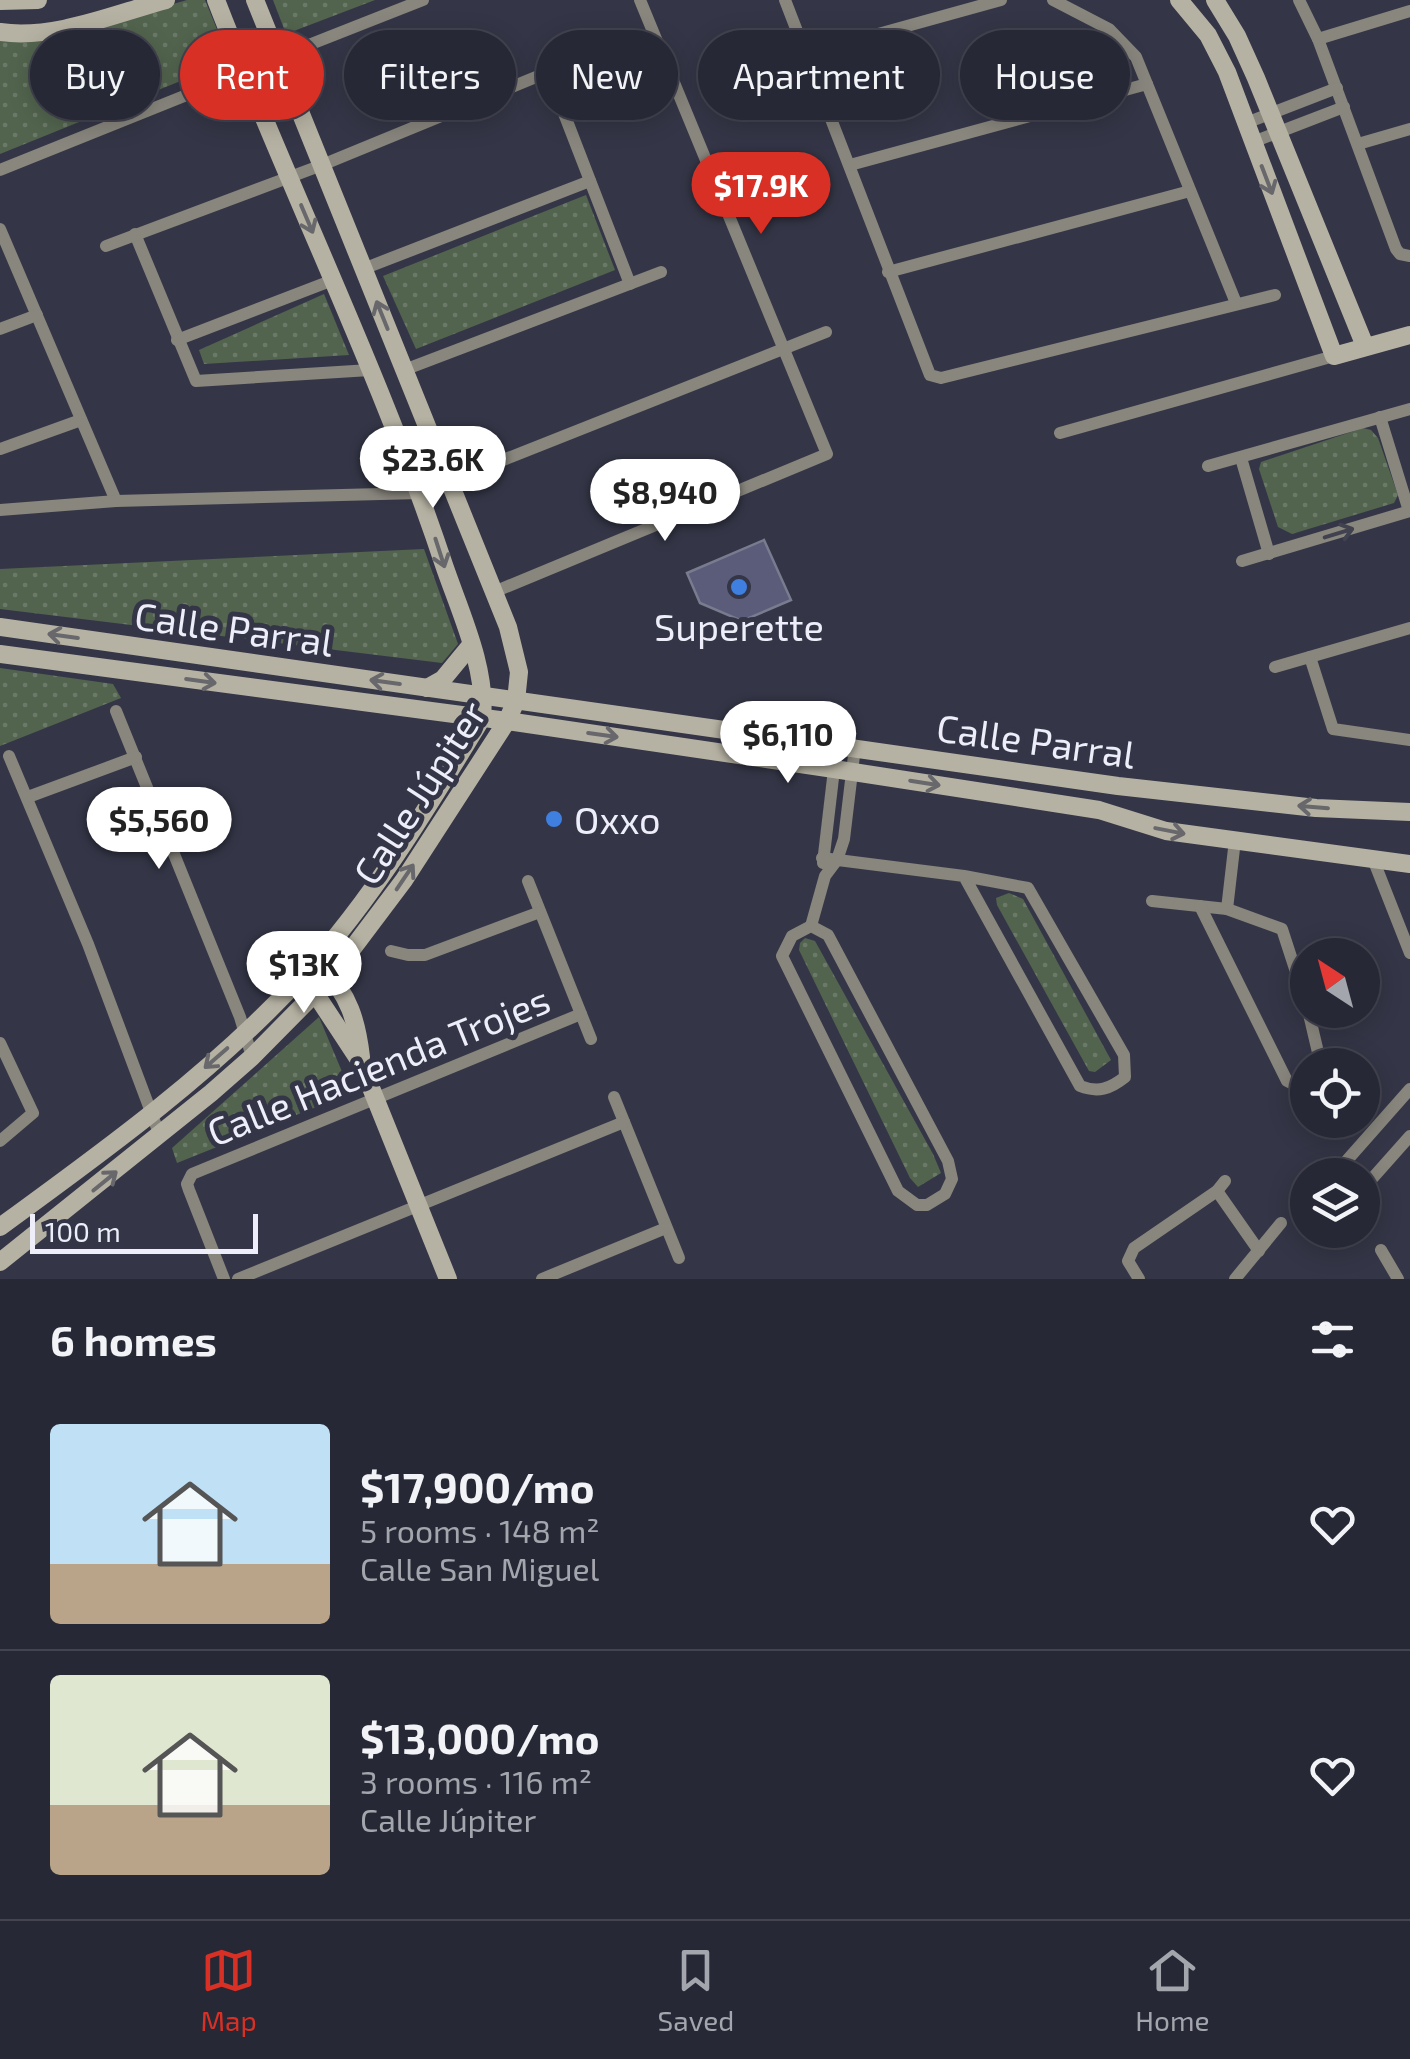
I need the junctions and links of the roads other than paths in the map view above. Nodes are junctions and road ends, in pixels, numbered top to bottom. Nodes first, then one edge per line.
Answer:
1 (0, 0) edge
2 (38, 0) edge
3 (166, 0) edge
4 (216, 0) edge
5 (255, 0) edge
6 (424, 0) edge
7 (640, 0) edge
8 (785, 0) edge
9 (1000, 0) edge
10 (1053, 0) edge
11 (1178, 0) edge
12 (1214, 0) edge
13 (1299, 0) edge
14 (1410, 11) edge
15 (228, 30) edge
16 (797, 30) edge
17 (892, 30) edge
18 (0, 32) edge
19 (324, 39) edge
20 (1318, 39) junction
21 (536, 77) edge
22 (1146, 84) junction
23 (1336, 88) junction
24 (180, 98) edge
25 (1344, 107) junction
26 (1270, 114) junction
27 (265, 120) edge
28 (566, 120) edge
29 (832, 120) edge
30 (1246, 123) junction
31 (1410, 129) edge
32 (1278, 133) junction
33 (1253, 142) junction
34 (1358, 144) junction
35 (322, 165) junction
36 (850, 165) junction
37 (0, 170) edge
38 (290, 177) junction
39 (590, 181) junction
40 (1190, 191) junction
41 (0, 228) edge
42 (135, 234) junction
43 (106, 246) dead end
44 (1410, 256) edge
45 (363, 269) junction
46 (660, 272) dead end
47 (888, 272) junction
48 (333, 280) junction
49 (630, 284) junction
50 (1275, 294) dead end
51 (1236, 303) junction
52 (37, 315) junction
53 (0, 329) edge
54 (826, 332) dead end
55 (1410, 334) edge
56 (177, 340) junction
57 (1364, 346) junction
58 (784, 349) junction
59 (1334, 356) junction
60 (370, 370) junction
61 (404, 370) junction
62 (1410, 409) edge
63 (1380, 417) junction
64 (81, 420) junction
65 (1060, 434) dead end
66 (0, 449) edge
67 (1241, 458) junction
68 (1208, 466) dead end
69 (448, 483) junction
70 (420, 493) junction
71 (116, 502) junction
72 (0, 510) edge
73 (1410, 511) edge
74 (1269, 554) junction
75 (1242, 561) dead end
76 (494, 592) junction
77 (0, 627) edge
78 (1410, 628) edge
79 (471, 645) junction
80 (0, 654) edge
81 (1310, 657) junction
82 (1274, 667) dead end
83 (427, 688) junction
84 (484, 698) junction
85 (516, 701) junction
86 (116, 712) dead end
87 (482, 718) junction
88 (507, 721) junction
89 (1410, 740) edge
90 (846, 746) junction
91 (9, 756) dead end
92 (136, 757) junction
93 (843, 771) junction
94 (28, 797) junction
95 (1410, 812) edge
96 (1235, 840) junction
97 (829, 859) junction
98 (1373, 859) junction
99 (1410, 864) edge
100 (964, 876) junction
101 (528, 881) dead end
102 (1152, 902) dead end
103 (1200, 906) junction
104 (1227, 909) junction
105 (540, 912) junction
106 (811, 926) junction
107 (391, 951) dead end
108 (1290, 954) edge
109 (1410, 954) edge
110 (315, 962) junction
111 (302, 976) junction
112 (331, 977) junction
113 (317, 994) junction
114 (581, 1014) junction
115 (245, 1033) junction
116 (591, 1039) dead end
117 (0, 1042) edge
118 (252, 1057) junction
119 (362, 1063) junction
120 (5, 1068) edge
121 (1290, 1082) edge
122 (1410, 1090) edge
123 (614, 1097) dead end
124 (376, 1099) junction
125 (152, 1112) junction
126 (624, 1122) junction
127 (160, 1136) junction
128 (1410, 1136) edge
129 (0, 1140) edge
130 (1349, 1158) edge
131 (1380, 1170) edge
132 (419, 1206) junction
133 (1282, 1223) dead end
134 (0, 1227) edge
135 (666, 1228) junction
136 (1381, 1250) dead end
137 (1259, 1251) junction
138 (678, 1258) dead end
139 (0, 1262) edge
140 (224, 1279) edge
141 (238, 1279) edge
142 (448, 1279) edge
143 (542, 1279) edge
144 (1139, 1279) edge
145 (1235, 1279) edge
146 (1398, 1279) edge

1 - 2 street
3 - 18 street
4 - 15 street, Calle Júpiter
5 - 35 street, Calle Júpiter
6 - 19 street
7 - 58 street
8 - 16 street
9 - 17 street
10 - 22 street
11 - 30 street
12 - 26 street
13 - 20 street
14 - 20 street
20 - 23 street
21 - 35 street
22 - 36 street
22 - 40 street
23 - 25 street
23 - 26 street
24 - 37 street
25 - 32 street
25 - 34 street
26 - 30 street
26 - 32 street
27 - 38 street, Calle Júpiter
28 - 39 street
29 - 36 street
30 - 33 street
31 - 34 street
32 - 33 street
32 - 57 street
33 -> 59 street
34 - 44 street
35 - 38 street
35 - 45 street, Calle Júpiter
36 - 47 street
38 - 42 street
38 -> 48 street, Calle Júpiter
39 - 45 street
39 - 49 street
40 - 47 street
40 - 51 street
41 - 52 street
42 - 43 street
42 - 56 street
61 -> 45 street, Calle Júpiter
46 - 49 street
47 - 51 street
48 - 56 street
48 - 60 street, Calle Júpiter
49 - 61 street
50 - 51 street
52 - 53 street
52 - 64 street
54 - 58 street
55 - 57 street
56 - 60 street
57 - 59 street
58 - 69 street
58 - 76 street
59 - 65 street
60 - 70 street, Calle Júpiter
61 - 69 street, Calle Júpiter
62 - 63 street
63 - 67 street
63 - 73 street
64 - 66 street
64 - 71 street
67 - 68 street
67 - 74 street
69 - 70 street
69 - 76 street, Calle Júpiter
70 - 71 street
70 -> 79 street, Calle Júpiter
71 - 72 street
74 -> 73 street
74 - 75 street
76 - 85 street, Calle Júpiter
83 -> 77 street, Calle Parral
78 - 81 street
79 - 83 street
79 - 84 street, Calle Júpiter
80 -> 87 street, Calle Parral
81 - 82 street
81 - 89 street
83 - 84 street, Calle Parral
84 - 85 street, Calle Parral
84 - 87 street, Calle Júpiter
85 - 88 street, Calle Júpiter
85 - 90 street, Calle Parral
86 - 92 street
87 - 88 street, Calle Parral
87 - 110 street, Calle Júpiter
88 -> 93 street, Calle Parral
112 -> 88 street, Calle Júpiter
90 - 93 street
95 -> 90 street, Calle Parral
91 - 94 street
92 - 94 street
92 - 115 street
93 -> 96 street, Calle Parral
93 - 97 street
93 - 97 street
94 - 125 street
96 - 98 street, Calle Parral
96 - 104 street
97 - 100 street
97 - 106 street
98 - 99 street, Calle Parral
98 - 109 street
100 - 100 street
101 - 105 street, Calle Hacienda Trojes
102 - 103 street
103 - 104 street
103 - 121 street
104 - 108 street
105 - 107 street
105 - 114 street, Calle Hacienda Trojes
106 - 106 street
110 - 111 street, Calle Júpiter
110 - 112 street
111 - 113 street
111 - 115 street, Calle Júpiter
112 - 113 street, Calle Júpiter
112 - 119 street
113 - 118 street, Calle Júpiter
113 - 119 street
114 - 116 street, Calle Hacienda Trojes
114 - 124 street, Calle Hacienda Trojes
115 - 118 street
115 -> 125 street, Calle Júpiter
117 - 120 street
118 - 127 street, Calle Júpiter
119 - 124 street
120 - 129 street
122 - 130 street
123 - 126 street
124 - 132 street
124 - 140 street, Calle Hacienda Trojes
125 - 127 street
125 - 134 street, Calle Júpiter
126 - 132 street
126 - 135 street
139 -> 127 street, Calle Júpiter
128 - 131 street
132 - 141 street
132 - 142 street
133 - 137 street
135 - 138 street
135 - 143 street
136 - 146 street
137 - 144 street
137 - 145 street

